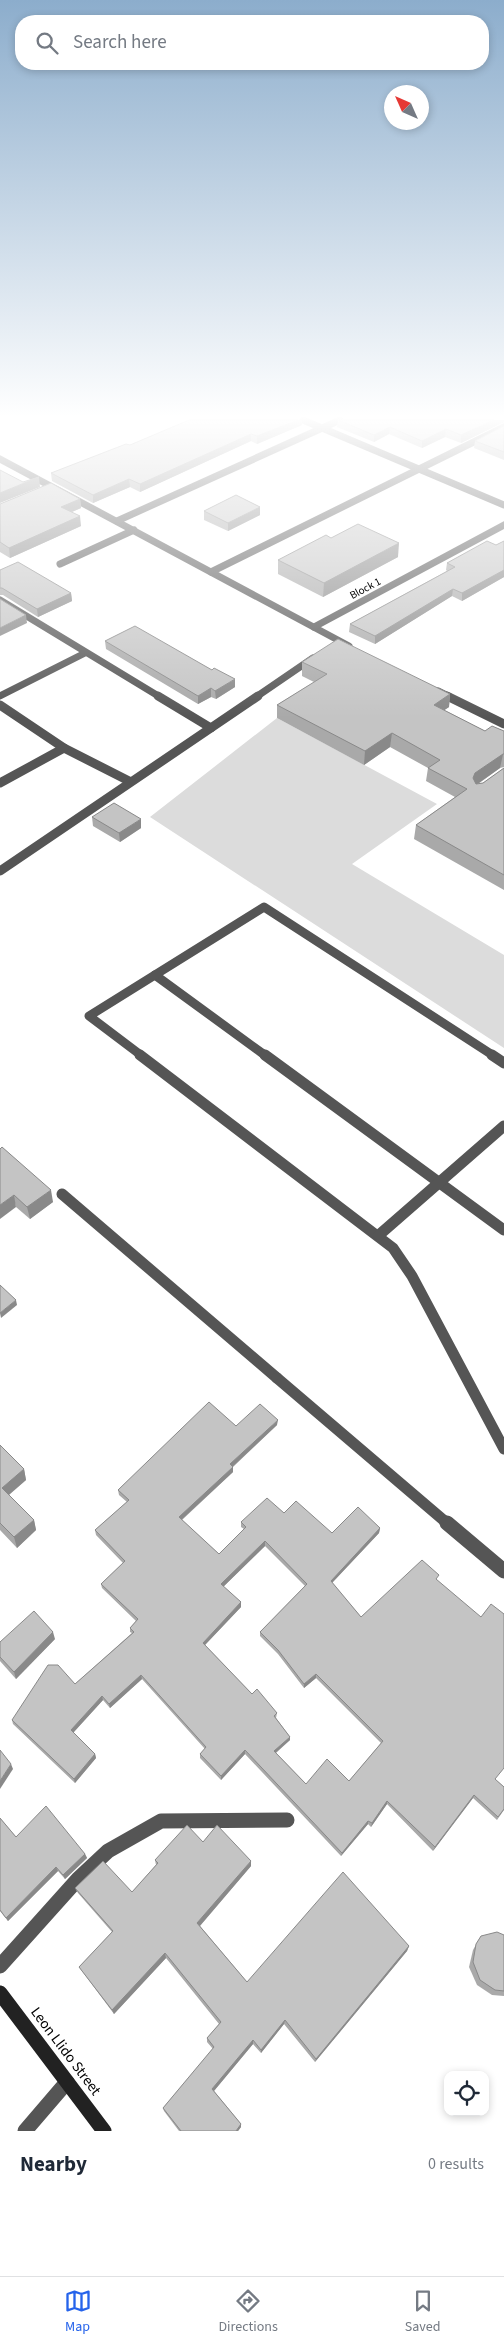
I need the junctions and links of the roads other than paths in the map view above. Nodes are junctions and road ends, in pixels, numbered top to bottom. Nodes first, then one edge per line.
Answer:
1 (115, 519) edge
2 (121, 519) edge
3 (317, 519) edge
4 (118, 521) junction
5 (504, 525) edge
6 (134, 530) junction
7 (60, 564) dead end
8 (211, 572) junction
9 (0, 600) edge
10 (314, 627) junction
11 (338, 640) junction
12 (330, 646) edge
13 (356, 649) edge
14 (322, 651) edge
15 (85, 653) junction
16 (427, 685) edge
17 (0, 696) edge
18 (0, 705) edge
19 (504, 724) edge
20 (211, 728) junction
21 (64, 748) junction
22 (129, 781) junction
23 (0, 783) edge
24 (0, 871) edge
25 (155, 975) junction
26 (504, 1063) edge
27 (504, 1126) edge
28 (439, 1182) junction
29 (62, 1194) dead end
30 (504, 1230) edge
31 (379, 1235) junction
32 (504, 1449) edge
33 (502, 1565) edge
34 (286, 1820) dead end
35 (0, 1966) edge
36 (0, 1993) edge
37 (67, 2082) junction
38 (25, 2131) edge
39 (104, 2131) edge

1 - 4 street
2 - 4 street
3 - 8 street
4 - 6 street
5 - 10 street, Block 1
6 - 7 street
6 - 8 street
8 - 10 street
9 - 15 street
10 - 11 street
11 - 12 street
11 - 13 street
14 - 20 street
15 - 17 street
15 - 20 street
16 - 19 street
18 - 21 street
20 - 22 street
21 - 22 street
21 - 23 street
22 - 24 street
25 - 26 street
25 - 28 street
25 - 31 street
27 - 28 street
28 - 30 street
28 - 31 street
29 - 33 street
31 - 32 street
34 - 35 street
36 - 37 main road, Leon Llido Street
37 - 38 street
37 - 39 main road, Leon Llido Street

